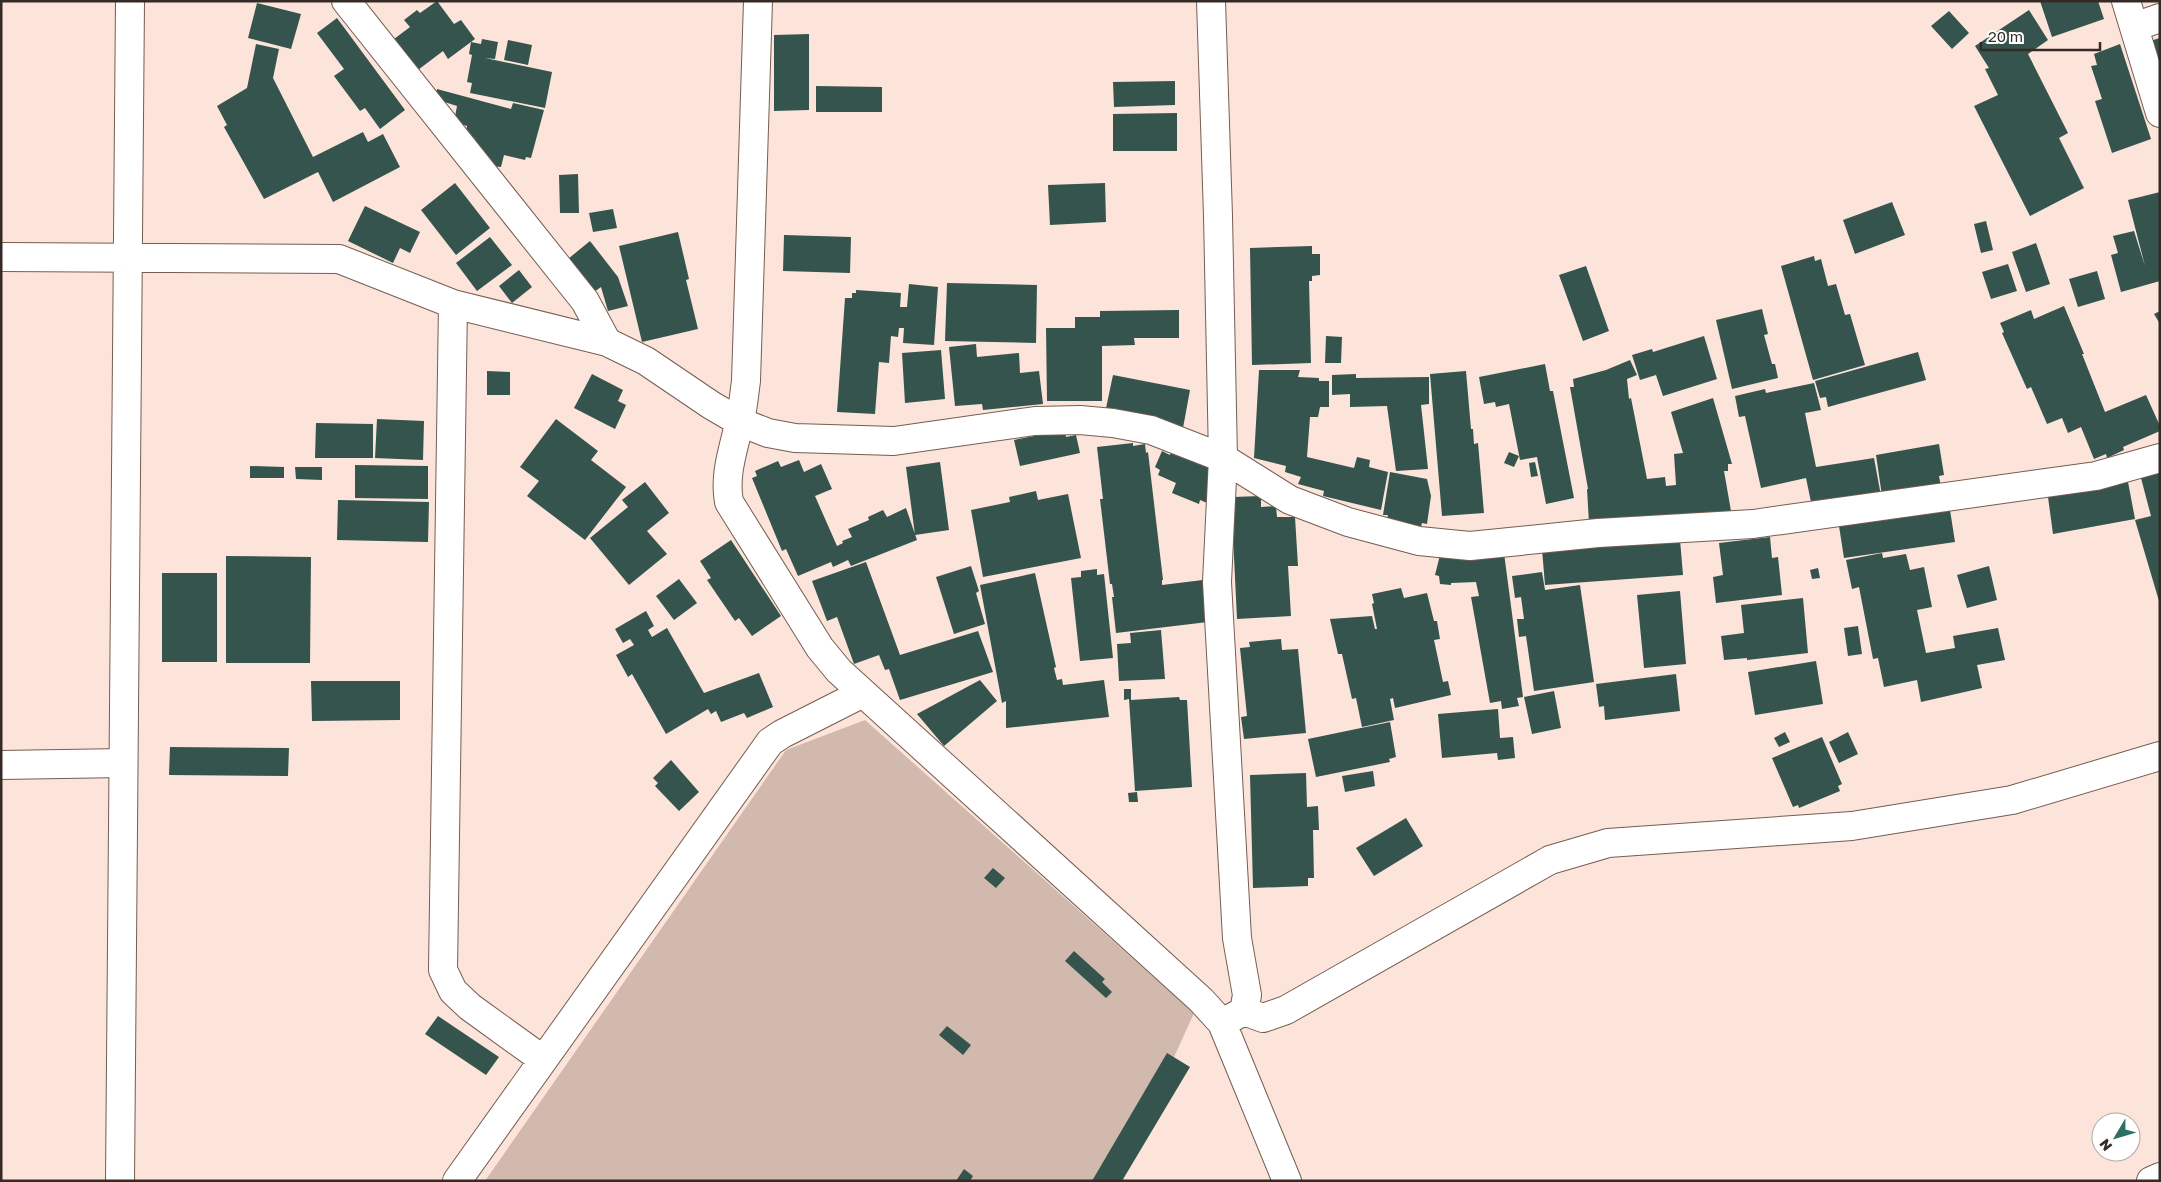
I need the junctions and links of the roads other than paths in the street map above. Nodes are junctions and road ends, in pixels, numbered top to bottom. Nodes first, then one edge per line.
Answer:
1 (130, 1) edge
2 (346, 1) edge
3 (758, 1) edge
4 (1211, 1) edge
5 (2126, 1) edge
6 (2160, 18) edge
7 (2134, 27) junction
8 (2160, 113) edge
9 (1, 257) edge
10 (129, 258) junction
11 (453, 304) junction
12 (607, 342) junction
13 (740, 422) junction
14 (1223, 458) junction
15 (2160, 458) edge
16 (862, 694) junction
17 (2160, 756) edge
18 (124, 763) junction
19 (1, 765) edge
20 (1233, 1017) junction
21 (542, 1059) junction
22 (2160, 1177) edge
23 (120, 1181) edge
24 (457, 1181) edge
25 (1287, 1181) edge
26 (2151, 1181) edge

1 - 10 street
2 - 12 street
3 - 13 street
4 - 14 street
5 - 7 street
6 - 7 street
7 - 8 street
9 - 10 street
10 - 11 street
10 - 18 street
11 - 12 street
11 - 21 street
12 - 13 street
13 - 14 street
13 - 16 street
14 - 15 street
14 - 20 street
16 - 20 street
16 - 21 street
17 - 20 street
18 - 19 street
18 - 23 street
20 - 25 street
21 - 24 street
22 - 26 street

